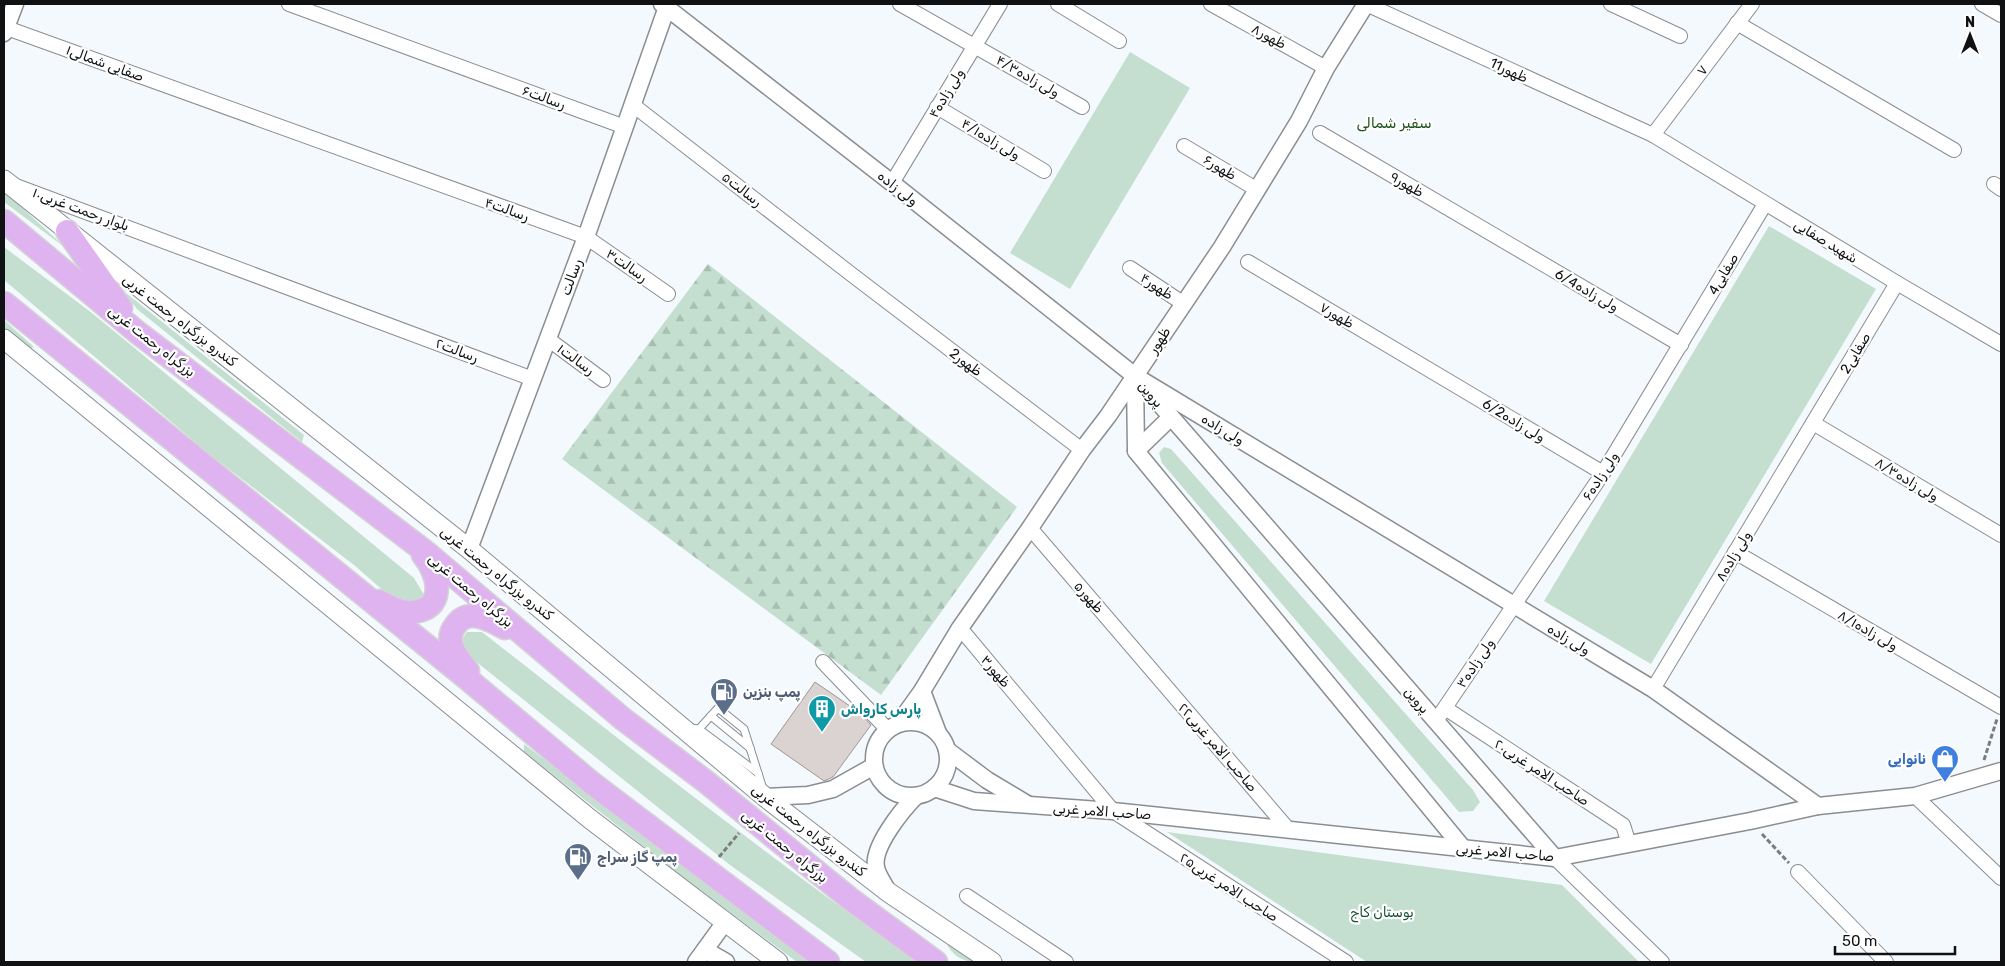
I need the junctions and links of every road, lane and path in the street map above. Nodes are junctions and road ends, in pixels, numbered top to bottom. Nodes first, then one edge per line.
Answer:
1 (15, 4) edge
2 (289, 4) edge
3 (900, 4) edge
4 (1000, 4) edge
5 (1058, 4) edge
6 (1211, 4) edge
7 (1366, 4) edge
8 (1611, 4) edge
9 (1752, 4) edge
10 (1982, 4) edge
11 (666, 5) edge
12 (1638, 10) edge
13 (2001, 15) edge
14 (1737, 24) junction
15 (4, 29) edge
16 (1680, 36) dead end
17 (1119, 41) dead end
18 (974, 46) junction
19 (1326, 68) junction
20 (633, 105) junction
21 (938, 107) junction
22 (1082, 107) dead end
23 (625, 127) junction
24 (1320, 133) dead end
25 (1653, 135) junction
26 (1184, 146) dead end
27 (1954, 150) dead end
28 (1044, 172) dead end
29 (5, 181) edge
30 (428, 181) joint
31 (892, 183) junction
32 (1256, 189) junction
33 (1765, 204) junction
34 (4, 221) edge
35 (67, 231) junction
36 (1493, 234) joint
37 (586, 237) junction
38 (1248, 262) dead end
39 (1130, 268) dead end
40 (851, 274) joint
41 (1896, 283) junction
42 (668, 294) dead end
43 (4, 303) edge
44 (1184, 304) junction
45 (382, 321) joint
46 (137, 332) junction
47 (4, 339) edge
48 (548, 339) junction
49 (2001, 344) edge
50 (1681, 345) junction
51 (1425, 368) joint
52 (1135, 376) junction
53 (533, 378) junction
54 (603, 380) dead end
55 (1171, 417) junction
56 (1813, 423) junction
57 (1082, 450) junction
58 (1136, 451) junction
59 (1603, 473) junction
60 (1030, 528) junction
61 (398, 530) junction
62 (2001, 535) edge
63 (469, 549) junction
64 (1735, 552) junction
65 (352, 587) junction
66 (1514, 605) junction
67 (960, 628) junction
68 (538, 648) junction
69 (823, 662) dead end
70 (1148, 666) joint
71 (1653, 689) junction
72 (922, 691) junction
73 (497, 704) junction
74 (2001, 707) edge
75 (1440, 715) junction
76 (711, 716) junction
77 (893, 727) junction
78 (691, 728) junction
79 (938, 733) junction
80 (750, 748) junction
81 (947, 750) junction
82 (874, 766) junction
83 (2001, 771) edge
84 (758, 773) junction
85 (1978, 777) junction
86 (934, 788) junction
87 (916, 796) junction
88 (1915, 796) junction
89 (765, 797) junction
90 (1031, 806) junction
91 (1818, 806) junction
92 (1113, 811) junction
93 (752, 818) junction
94 (1750, 821) junction
95 (1288, 830) junction
96 (1630, 844) junction
97 (1463, 848) junction
98 (1555, 858) junction
99 (708, 871) junction
100 (1798, 872) joint
101 (2001, 878) edge
102 (888, 892) junction
103 (967, 896) dead end
104 (725, 922) junction
105 (701, 956) edge
106 (726, 962) edge
107 (759, 962) edge
108 (771, 962) edge
109 (778, 962) edge
110 (828, 962) edge
111 (936, 962) edge
112 (992, 962) edge
113 (1066, 962) edge
114 (1346, 962) edge
115 (1662, 962) edge
116 (1886, 962) edge

1 - 15 street
2 - 23 street, رسالت۶
3 - 18 street, ولی زاده۴/۳
4 - 18 street, ولی زاده۴
5 - 17 street
6 - 19 street, ظهور۸
7 - 19 street, ظهور
7 - 25 street, 11ظهور
8 - 12 street
9 - 14 street, ۷
10 - 13 street
11 - 20 street, رسالت
11 - 31 street, ولی زاده
12 - 16 street
14 - 25 street, ۷
14 - 27 street
15 - 30 street, صفایی شمالی۱
18 - 21 street, ولی زاده۴
18 - 22 street, ولی زاده۴/۳
19 - 32 street, ظهور
20 - 23 street, رسالت
20 - 40 street, رسالت۵
21 - 28 street, ولی زاده۴/۱
21 - 31 street, ولی زاده۴
23 - 37 street, رسالت
24 - 36 street, ظهور۹
25 - 33 street, شهید صفایی
26 - 32 street, ظهور۶
29 - 35 main road, کندرو بزرگراه رحمت غربی
29 - 45 street, بلوار رحمت غربی۱۰
30 - 37 street, رسالت۴
31 - 52 street, ولی زاده
32 - 44 street, ظهور
33 - 41 street, شهید صفایی
33 - 50 street, 4صفایی
34 - 46 highway, بزرگراه رحمت غربی
35 - 46 highway
35 - 63 main road, کندرو بزرگراه رحمت غربی
36 - 50 street, 6/4ولی زاده
37 - 42 street, رسالت۳
37 - 48 street, رسالت
38 - 51 street, ظهور۷
39 - 44 street, ظهور۴
40 - 57 street, 2ظهور
41 - 49 street, شهید صفایی
41 - 56 street, 2صفایی
43 - 65 highway
44 - 52 street, ظهور
45 - 53 street, رسالت۲
46 - 61 highway, بزرگراه رحمت غربی
47 - 104 main road
48 - 53 street, رسالت
48 - 54 street, رسالت۱
50 - 59 street, ولی زاده۶
51 - 59 street, 6/2ولی زاده
52 - 55 street, پروین
52 - 57 street, ظهور
52 - 58 street, پروین
52 - 66 street, ولی زاده
53 - 63 street, رسالت
55 - 58 street
55 - 75 street, پروین
56 - 62 street, ولی زاده۸/۳
56 - 64 street, ولی زاده۸
57 - 60 street, ظهور
58 - 97 street
59 - 66 street, ولی زاده۶
60 - 67 street, ظهور
60 - 70 street, ظهور۵
61 - 65 highway
61 - 68 highway, بزرگراه رحمت غربی
63 - 78 main road, کندرو بزرگراه رحمت غربی
64 - 71 street, ولی زاده۸
64 - 74 street, ولی زاده۸/۱
65 - 73 highway
66 - 71 street, ولی زاده
66 - 75 street, ولی زاده۳
67 - 72 street, ظهور
67 - 92 street, ظهور۳
68 - 73 highway
68 - 93 highway, بزرگراه رحمت غربی
69 - 77 street
70 - 95 street, صاحب الامر غربی٢٢
71 - 91 street, ولی زاده
72 - 77 street, ظهور
72 - 79 street
73 - 99 highway
74 - 85 path
75 - 96 street, صاحب الامر غربی۲۰
75 - 98 street, پروین
76 - 78 lane
76 - 80 lane
76 - 80 lane
77 - 79 street
77 - 82 street
78 - 84 lane
78 - 89 main road, کندرو بزرگراه رحمت غربی
79 - 81 street
80 - 84 lane
81 - 86 street
81 - 90 street
82 - 87 street
82 - 89 street
83 - 85 street, صاحب الامر غربی
84 - 89 lane
85 - 88 street, صاحب الامر غربی
86 - 87 street
86 - 90 street, صاحب الامر غربی
87 - 102 street
88 - 91 street, صاحب الامر غربی
88 - 101 street
89 - 102 main road, کندرو بزرگراه رحمت غربی
90 - 92 street, صاحب الامر غربی
91 - 94 street, صاحب الامر غربی
92 - 95 street, صاحب الامر غربی
92 - 114 street, صاحب الامر غربی۲۵
93 - 99 path
93 - 111 highway, بزرگراه رحمت غربی
94 - 96 street, صاحب الامر غربی
94 - 100 path
95 - 97 street, صاحب الامر غربی
96 - 98 street, صاحب الامر غربی
97 - 98 street, صاحب الامر غربی
98 - 115 street
99 - 110 highway
100 - 116 street
102 - 112 main road, کندرو بزرگراه رحمت غربی
103 - 113 street
104 - 105 street
104 - 109 main road
105 - 106 street
107 - 108 street

